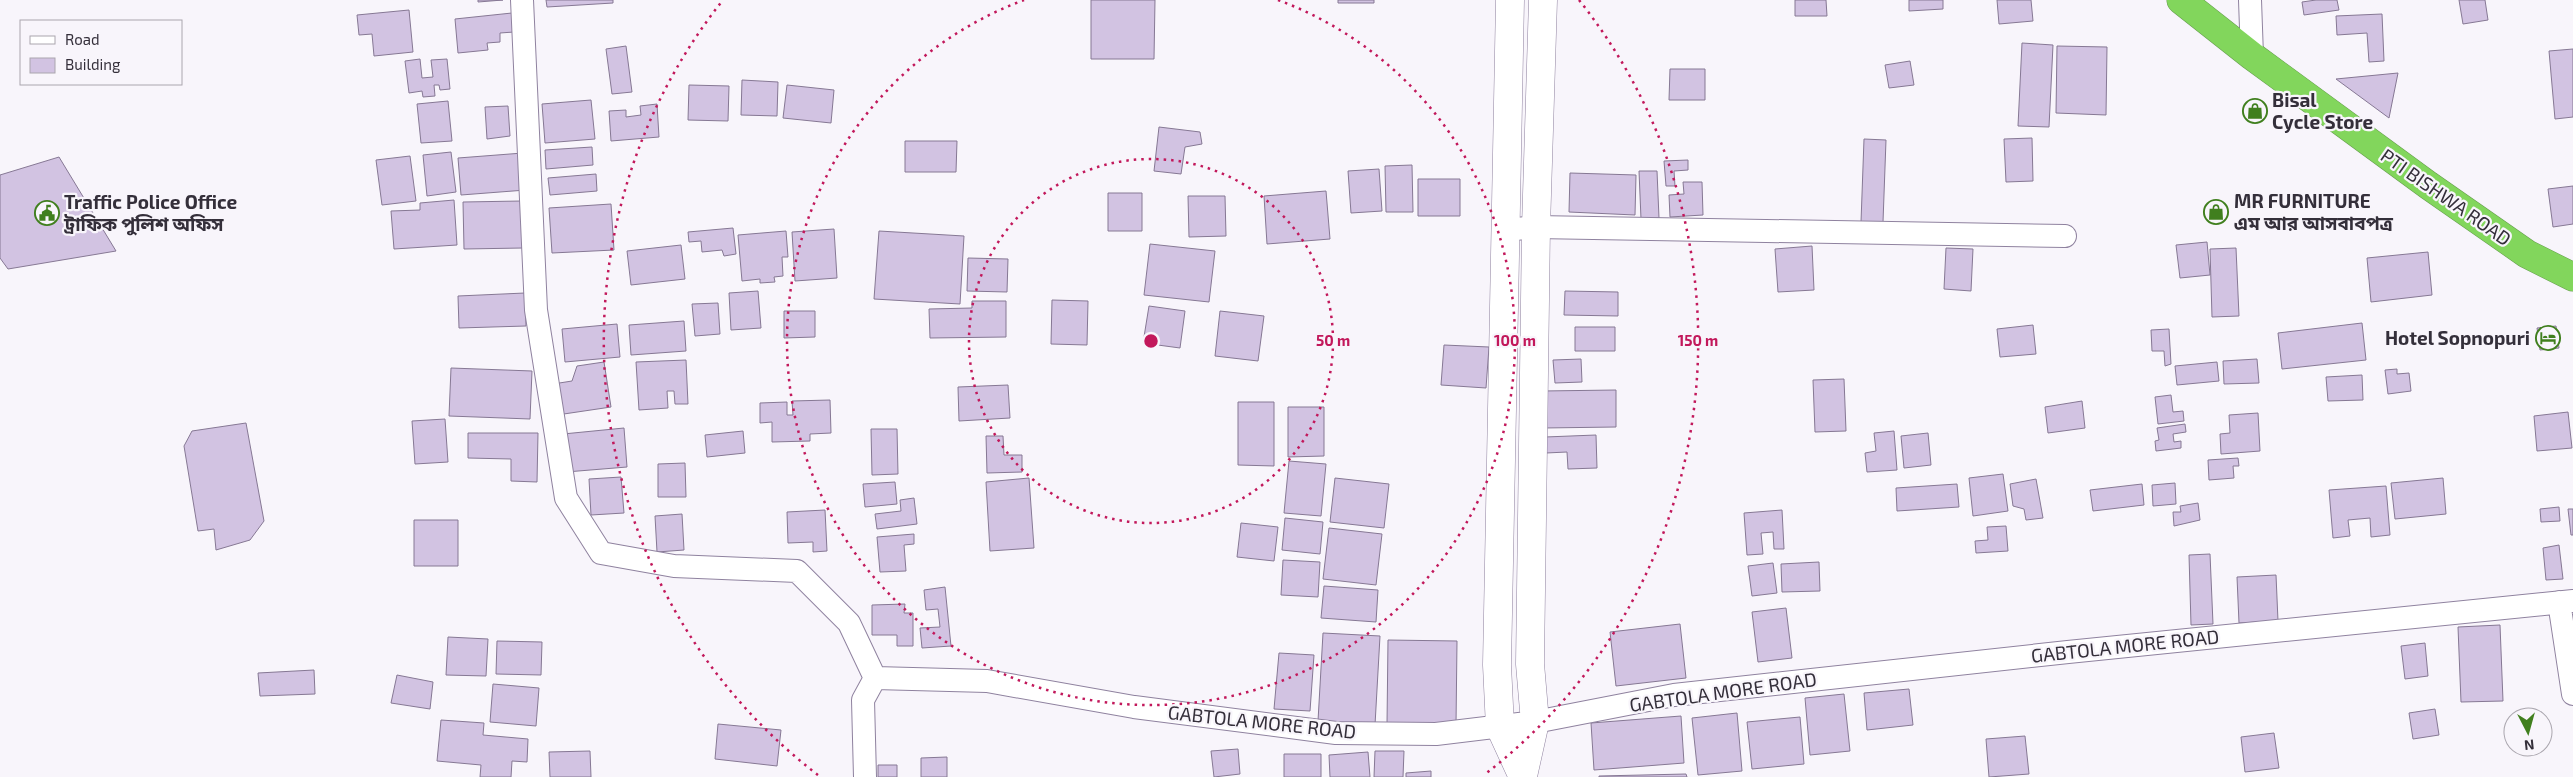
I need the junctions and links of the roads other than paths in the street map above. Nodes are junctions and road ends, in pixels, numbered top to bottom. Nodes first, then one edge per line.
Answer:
1 (522, 0) edge
2 (2181, 0) edge
3 (2250, 0) edge
4 (1510, 4) edge
5 (1543, 4) edge
6 (2252, 56) junction
7 (1536, 227) junction
8 (1505, 230) junction
9 (2065, 236) dead end
10 (2573, 277) edge
11 (2566, 601) edge
12 (874, 678) junction
13 (2573, 694) edge
14 (1535, 722) junction
15 (1500, 727) junction
16 (866, 777) edge
17 (1523, 777) edge

1 - 12 street
2 - 6 highway, PTI BISHWA ROAD
3 - 6 street
4 - 5 street
4 - 8 street
5 - 7 street
6 - 10 highway, PTI BISHWA ROAD
7 - 8 street
7 - 9 street
7 - 14 street
8 - 15 street
11 - 13 street
11 - 14 street, GABTOLA MORE ROAD
12 - 15 street, GABTOLA MORE ROAD
12 - 16 street
14 - 15 street, GABTOLA MORE ROAD
14 - 17 street
15 - 17 street

